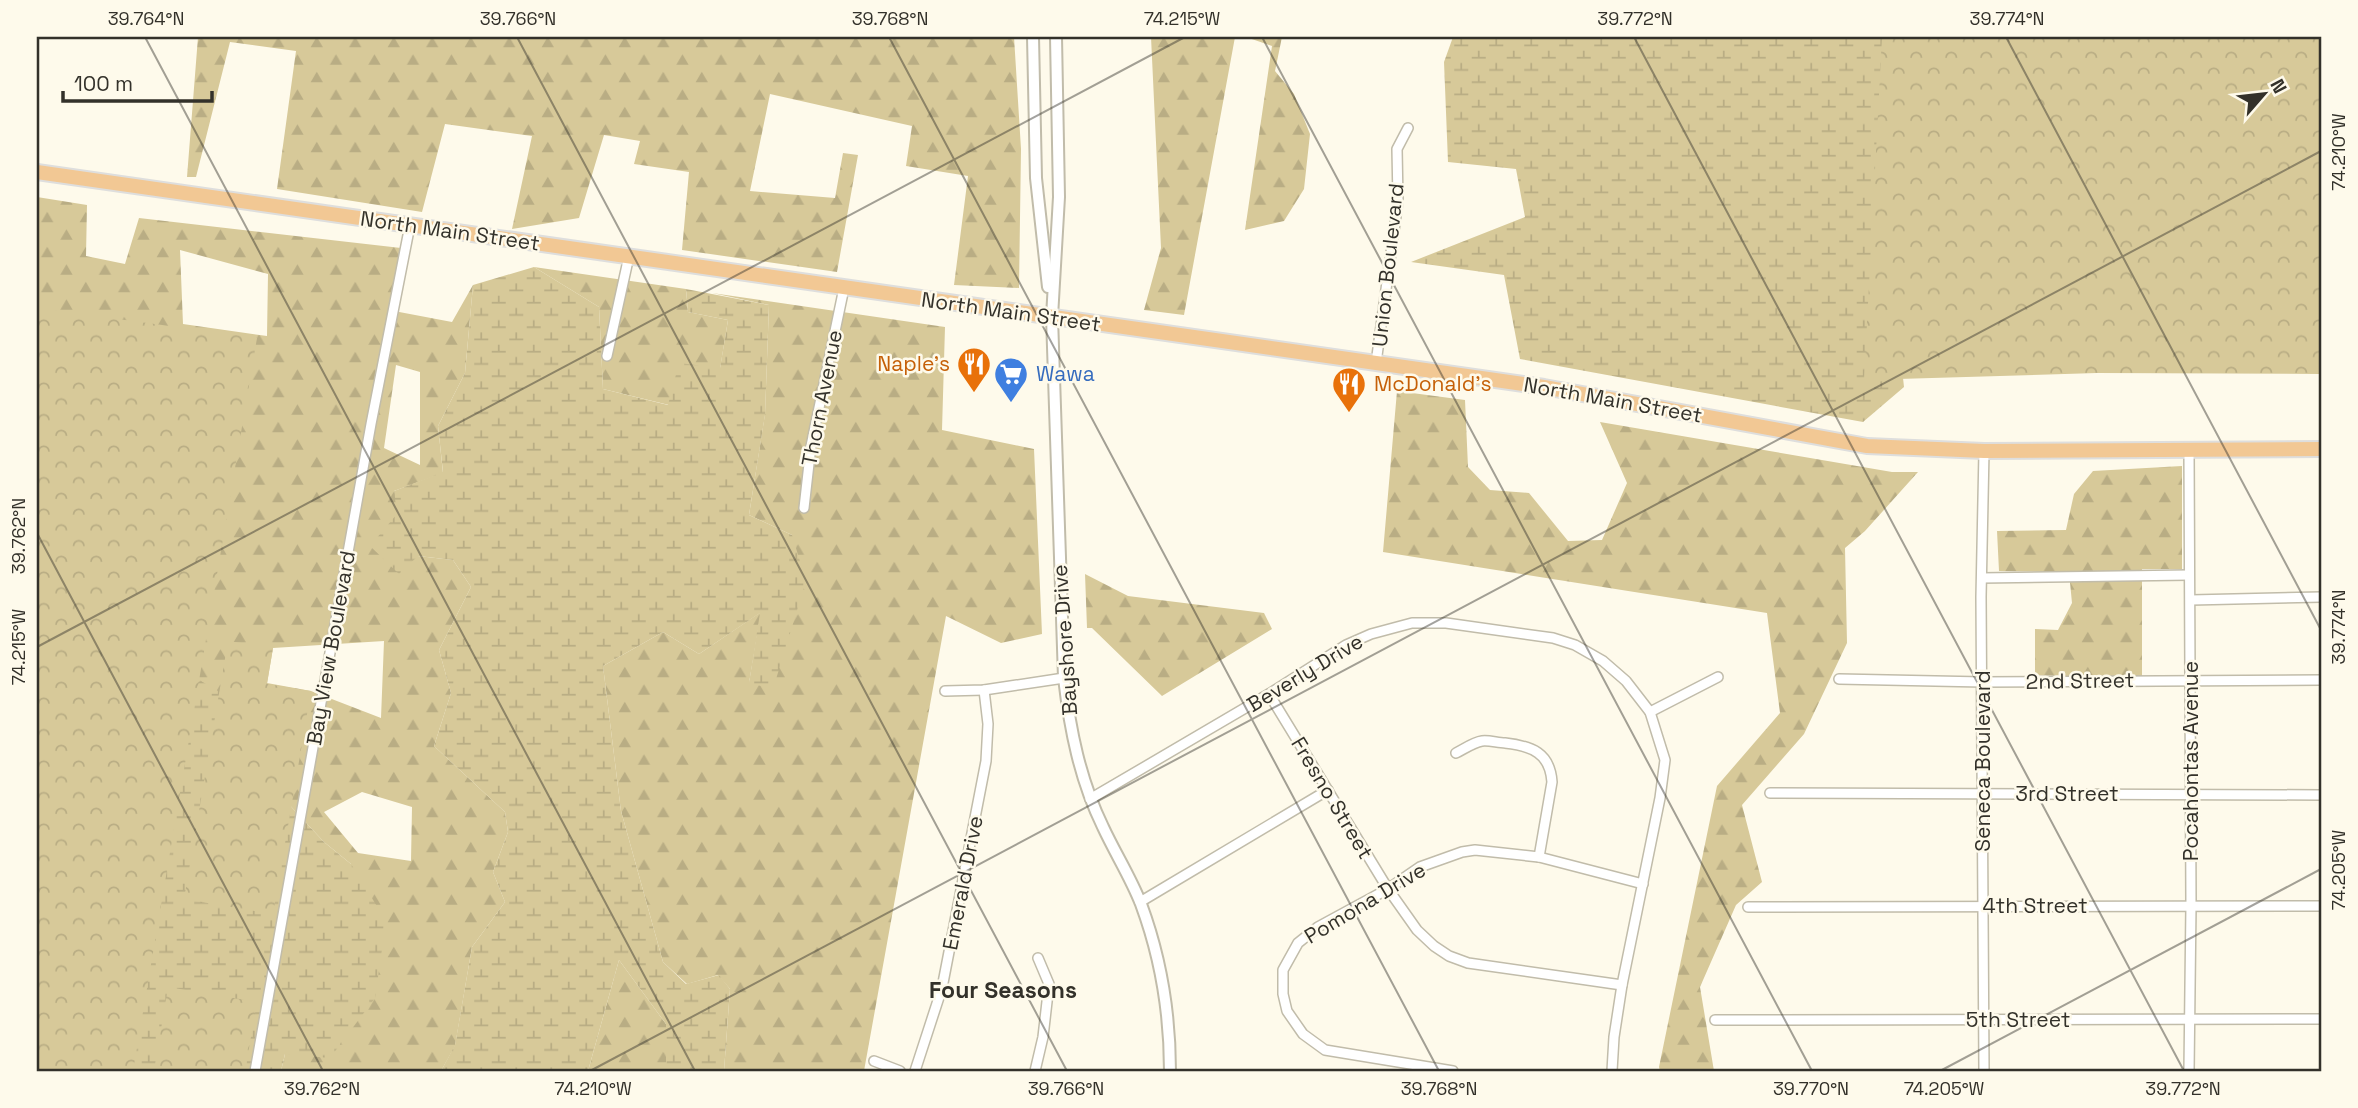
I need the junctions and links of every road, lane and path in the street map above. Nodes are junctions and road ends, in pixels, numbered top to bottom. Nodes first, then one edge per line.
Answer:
1 (1033, 37) edge
2 (1056, 37) edge
3 (1408, 128) dead end
4 (37, 172) edge
5 (410, 225) junction
6 (629, 256) junction
7 (844, 288) junction
8 (1052, 317) junction
9 (607, 356) dead end
10 (1376, 363) junction
11 (2321, 449) edge
12 (2189, 450) junction
13 (1984, 451) junction
14 (804, 508) dead end
15 (2189, 575) junction
16 (1982, 578) junction
17 (2321, 597) edge
18 (2191, 600) junction
19 (1718, 677) dead end
20 (1064, 678) junction
21 (1839, 679) dead end
22 (2190, 680) junction
23 (2321, 680) edge
24 (1983, 682) junction
25 (984, 690) junction
26 (945, 691) dead end
27 (1269, 694) junction
28 (1650, 712) junction
29 (1456, 753) dead end
30 (1328, 790) junction
31 (1770, 793) dead end
32 (2190, 793) junction
33 (1984, 794) junction
34 (2321, 795) edge
35 (1090, 799) junction
36 (1539, 856) junction
37 (1643, 884) junction
38 (1388, 889) junction
39 (1140, 902) junction
40 (2191, 905) junction
41 (2321, 906) edge
42 (1748, 907) dead end
43 (1983, 907) junction
44 (1038, 958) dead end
45 (1622, 985) junction
46 (1983, 1019) junction
47 (2321, 1019) edge
48 (1715, 1020) dead end
49 (2188, 1020) junction
50 (874, 1061) dead end
51 (255, 1071) edge
52 (900, 1071) edge
53 (915, 1071) edge
54 (1035, 1071) edge
55 (1170, 1071) edge
56 (1453, 1071) edge
57 (1612, 1071) edge
58 (1984, 1071) edge
59 (2189, 1071) edge

1 - 8 street
2 - 8 street
3 - 10 street, Union Boulevard
4 - 5 highway, North Main Street
5 - 6 highway, North Main Street
5 - 51 street, Bay View Boulevard
6 - 7 highway, North Main Street
6 - 9 street
7 - 8 highway, North Main Street
7 - 14 street, Thorn Avenue
8 - 10 highway, North Main Street
8 - 20 street, Bayshore Drive
10 - 13 highway, North Main Street
11 - 12 highway, North Main Street
12 - 13 highway, North Main Street
12 - 15 street, Pocahontas Avenue
13 - 16 street, Seneca Boulevard
15 - 16 street
15 - 18 street, Pocahontas Avenue
16 - 24 street, Seneca Boulevard
17 - 18 street
18 - 22 street, Pocahontas Avenue
19 - 28 street
20 - 25 street
20 - 35 street, Bayshore Drive
21 - 24 street, 2nd Street
22 - 23 street, 2nd Street
22 - 24 street, 2nd Street
22 - 32 street, Pocahontas Avenue
24 - 33 street, Seneca Boulevard
25 - 26 street
25 - 53 street, Emerald Drive
27 - 28 street, Beverly Drive
27 - 30 street, Fresno Street
27 - 35 street, Beverly Drive
28 - 37 street, Beverly Drive
29 - 36 street
30 - 38 street, Fresno Street
30 - 39 street
31 - 33 street, 3rd Street
32 - 33 street, 3rd Street
32 - 34 street, 3rd Street
32 - 40 street, Pocahontas Avenue
33 - 43 street, Seneca Boulevard
35 - 39 street, Bayshore Drive
36 - 37 street, Pomona Drive
36 - 38 street, Pomona Drive
37 - 45 street, Beverly Drive
38 - 45 street, Fresno Street
38 - 56 street, Pomona Drive
39 - 55 street, Bayshore Drive
40 - 41 street, 4th Street
40 - 43 street, 4th Street
40 - 49 street, Pocahontas Avenue
42 - 43 street, 4th Street
43 - 46 street, Seneca Boulevard
44 - 54 street
45 - 57 street, Beverly Drive
46 - 48 street, 5th Street
46 - 49 street, 5th Street
46 - 58 street, Seneca Boulevard
47 - 49 street, 5th Street
49 - 59 street, Pocahontas Avenue
50 - 52 street

